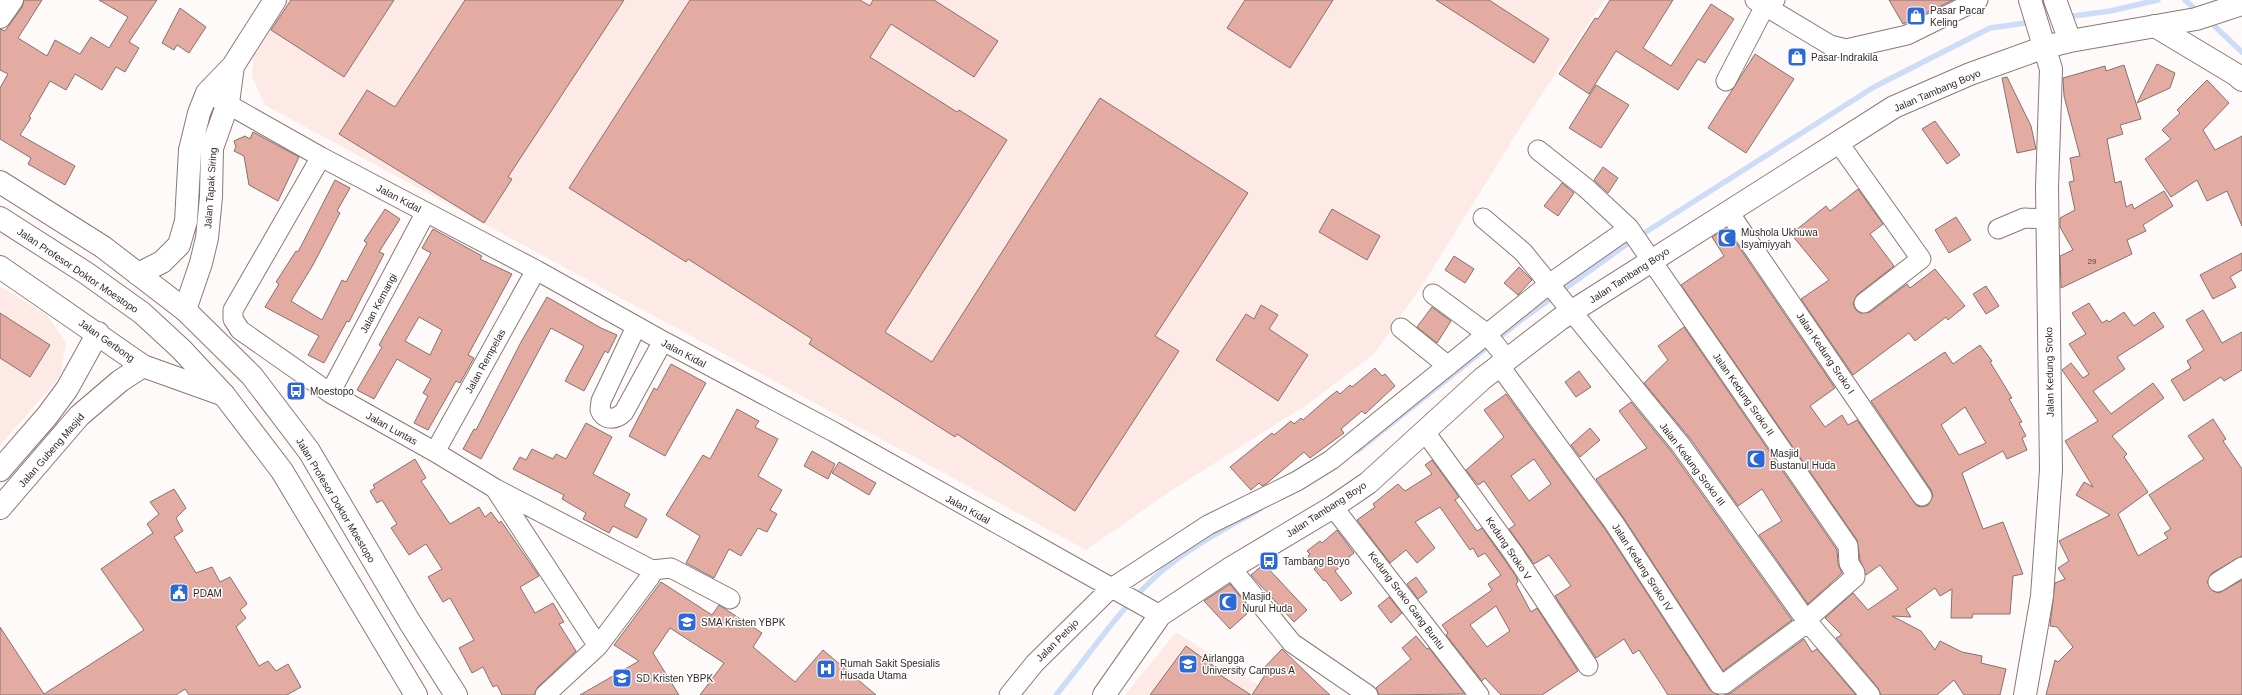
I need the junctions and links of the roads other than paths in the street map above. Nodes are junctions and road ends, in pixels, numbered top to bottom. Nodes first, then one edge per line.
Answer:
1 (12, 0) edge
2 (275, 0) edge
3 (1978, 0) edge
4 (2055, 0) edge
5 (1765, 2) edge
6 (2031, 3) edge
7 (2241, 8) edge
8 (0, 17) edge
9 (2198, 22) junction
10 (2155, 26) junction
11 (2068, 37) junction
12 (2044, 45) junction
13 (2190, 47) junction
14 (233, 66) junction
15 (2242, 80) edge
16 (1726, 81) dead end
17 (207, 93) junction
18 (228, 103) junction
19 (1838, 142) junction
20 (1538, 150) dead end
21 (321, 157) junction
22 (0, 182) edge
23 (1728, 211) junction
24 (426, 212) junction
25 (0, 218) edge
26 (1484, 218) dead end
27 (2048, 219) junction
28 (1998, 229) dead end
29 (1632, 231) junction
30 (1648, 256) junction
31 (0, 267) edge
32 (536, 270) junction
33 (138, 274) junction
34 (1550, 285) junction
35 (1433, 294) dead end
36 (1864, 303) dead end
37 (1568, 308) junction
38 (185, 310) junction
39 (636, 327) junction
40 (1401, 328) dead end
41 (98, 333) junction
42 (1488, 336) junction
43 (663, 341) junction
44 (1503, 360) junction
45 (143, 366) junction
46 (1448, 366) junction
47 (330, 393) junction
48 (224, 395) junction
49 (1425, 432) junction
50 (435, 452) junction
51 (0, 470) edge
52 (496, 489) junction
53 (1922, 496) dead end
54 (1333, 507) junction
55 (0, 508) edge
56 (2242, 567) edge
57 (1231, 568) junction
58 (652, 570) junction
59 (2218, 582) dead end
60 (1115, 591) junction
61 (730, 598) dead end
62 (1153, 611) junction
63 (1807, 621) junction
64 (598, 646) junction
65 (1588, 666) dead end
66 (1728, 690) edge
67 (416, 695) edge
68 (456, 695) edge
69 (545, 695) edge
70 (1009, 695) edge
71 (1104, 695) edge
72 (1368, 695) edge
73 (1480, 695) edge
74 (1870, 695) edge
75 (2025, 695) edge

1 - 8 main road
2 - 14 main road, Jalan Tapak Siring
3 - 5 street
4 - 11 main road
5 - 16 street
6 - 12 main road, Jalan Kedung Sroko
7 - 9 main road, Jalan Tambang Boyo
9 - 10 main road, Jalan Tambang Boyo
9 - 13 main road
10 - 11 main road, Jalan Tambang Boyo
10 - 13 main road
11 - 12 main road, Jalan Tambang Boyo
12 - 19 main road, Jalan Tambang Boyo
12 - 27 main road, Jalan Kedung Sroko
13 - 15 main road
14 - 17 main road, Jalan Tapak Siring
14 - 18 main road, Jalan Tapak Siring
17 - 18 street, Jalan Kidal
17 - 33 main road, Jalan Tapak Siring
18 - 21 street, Jalan Kidal
18 - 38 main road, Jalan Tapak Siring
19 - 23 main road, Jalan Tambang Boyo
19 - 36 street
20 - 29 street
21 - 24 street, Jalan Kidal
21 - 47 street, Jalan Luntas
22 - 33 main road, Jalan Profesor Doktor Moestopo
23 - 30 main road, Jalan Tambang Boyo
23 - 53 street, Jalan Kedung Sroko I
24 - 32 street, Jalan Kidal
24 - 47 street, Jalan Kemangi
25 - 48 main road, Jalan Profesor Doktor Moestopo
26 - 34 street, Jalan Kedung Sroko III
27 - 28 street
27 - 75 main road, Jalan Kedung Sroko
29 - 30 street
29 - 34 street, Jalan Petojo
30 - 37 main road, Jalan Tambang Boyo
30 - 63 street, Jalan Kedung Sroko II
31 - 41 main road, Jalan Gerbong
32 - 39 street, Jalan Kidal
32 - 50 street, Jalan Rempelas
33 - 38 main road, Jalan Profesor Doktor Moestopo
34 - 37 street, Jalan Kedung Sroko III
34 - 42 street, Jalan Petojo
35 - 42 street, Jalan Kedung Sroko IV
37 - 44 main road, Jalan Tambang Boyo
37 - 63 street, Jalan Kedung Sroko III
38 - 68 main road, Jalan Profesor Doktor Moestopo
39 - 43 street, Jalan Kidal
39 - 43 street
40 - 46 street
41 - 45 main road, Jalan Gerbong
41 - 51 main road
42 - 44 street, Jalan Kedung Sroko IV
42 - 46 street, Jalan Petojo
43 - 60 street, Jalan Kidal
44 - 49 main road, Jalan Tambang Boyo
44 - 66 street, Jalan Kedung Sroko IV
45 - 48 main road, Jalan Gerbong
45 - 55 main road, Jalan Gubeng Masjid
46 - 60 street, Jalan Petojo
47 - 50 street, Jalan Luntas
48 - 67 main road, Jalan Profesor Doktor Moestopo
49 - 54 main road, Jalan Tambang Boyo
49 - 65 street, Kedung Sroko V
50 - 52 street, Jalan Luntas
52 - 58 street
52 - 64 street, Jalan Luntas
54 - 57 main road, Jalan Tambang Boyo
54 - 73 street, Kedung Sroko Gang Buntu
56 - 59 street
57 - 62 main road, Jalan Tambang Boyo
57 - 72 street
58 - 61 street
58 - 64 street
60 - 62 street, Jalan Kidal
60 - 70 street, Jalan Petojo
62 - 71 main road, Jalan Tambang Boyo
63 - 66 street, Jalan Kedung Sroko IV
63 - 74 street, Jalan Kedung Sroko III
64 - 69 street

